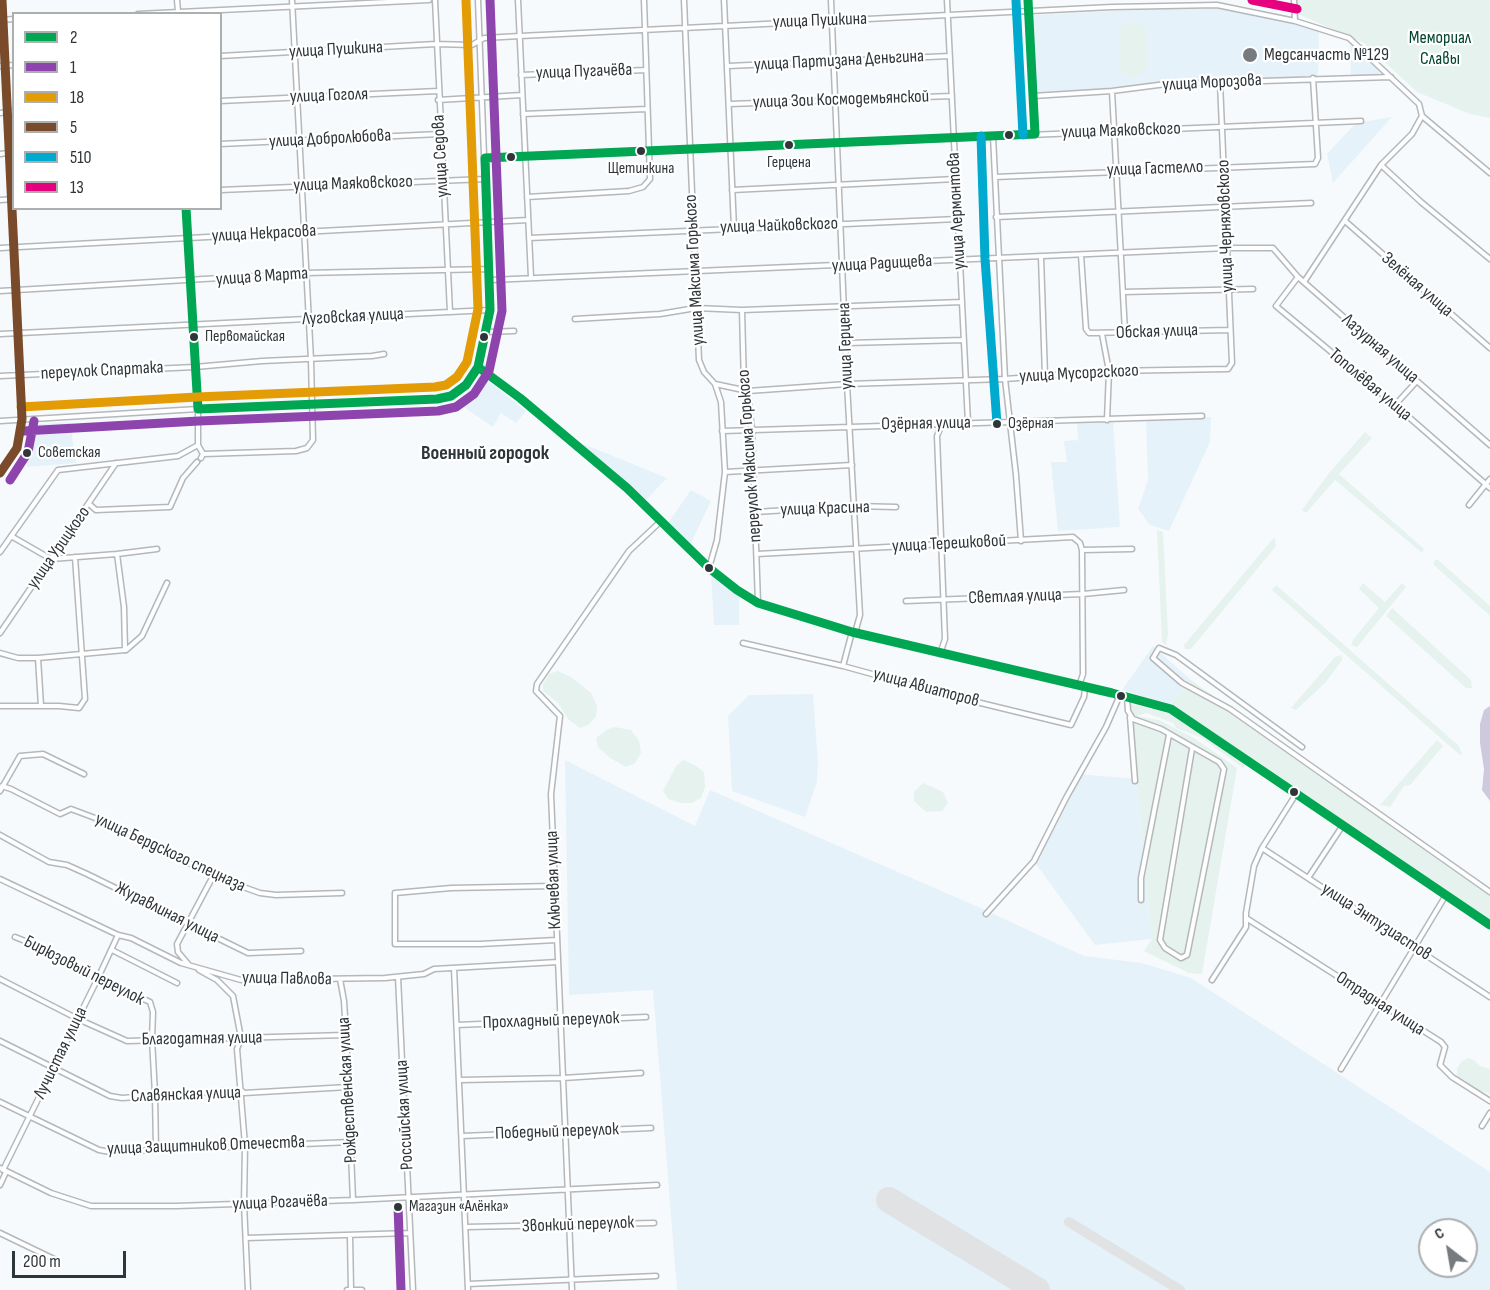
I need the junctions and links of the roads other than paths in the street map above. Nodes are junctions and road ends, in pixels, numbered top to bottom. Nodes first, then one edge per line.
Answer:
1 (2, 0) edge
2 (177, 0) edge
3 (292, 0) edge
4 (429, 0) edge
5 (435, 0) edge
6 (478, 0) edge
7 (518, 0) edge
8 (644, 0) edge
9 (684, 0) edge
10 (724, 0) edge
11 (831, 0) edge
12 (947, 0) edge
13 (1028, 0) edge
14 (1111, 0) edge
15 (1294, 0) edge
16 (292, 7) junction
17 (1112, 8) junction
18 (178, 12) edge
19 (1029, 12) junction
20 (948, 16) junction
21 (1, 20) edge
22 (832, 21) junction
23 (1295, 21) junction
24 (726, 25) junction
25 (685, 27) junction
26 (646, 29) junction
27 (520, 36) junction
28 (480, 41) junction
29 (436, 44) junction
30 (294, 53) junction
31 (222, 56) edge
32 (950, 56) junction
33 (834, 61) junction
34 (2, 66) edge
35 (728, 66) junction
36 (646, 70) junction
37 (521, 75) junction
38 (1392, 76) junction
39 (1313, 78) junction
40 (1220, 82) junction
41 (438, 91) junction
42 (1112, 91) junction
43 (522, 95) junction
44 (951, 96) junction
45 (1033, 96) junction
46 (298, 97) junction
47 (482, 98) junction
48 (438, 100) junction
49 (222, 101) edge
50 (835, 101) junction
51 (730, 104) junction
52 (647, 109) junction
53 (12, 111) edge
54 (7, 112) junction
55 (0, 113) edge
56 (523, 114) junction
57 (1422, 116) junction
58 (1361, 121) dead end
59 (1316, 123) junction
60 (1222, 127) junction
61 (1116, 131) junction
62 (440, 134) junction
63 (1035, 134) junction
64 (993, 136) junction
65 (954, 138) junction
66 (299, 141) junction
67 (222, 144) edge
68 (837, 144) junction
69 (690, 148) junction
70 (732, 148) junction
71 (649, 150) junction
72 (11, 153) edge
73 (0, 154) edge
74 (525, 156) junction
75 (485, 158) junction
76 (1381, 165) junction
77 (1222, 167) junction
78 (1118, 171) junction
79 (1490, 173) edge
80 (994, 177) junction
81 (486, 179) junction
82 (956, 179) junction
83 (442, 181) junction
84 (839, 185) junction
85 (301, 186) junction
86 (222, 190) edge
87 (732, 190) junction
88 (527, 197) junction
89 (12, 199) edge
90 (0, 200) edge
91 (1311, 203) dead end
92 (1226, 206) junction
93 (12, 210) edge
94 (186, 210) edge
95 (1119, 210) junction
96 (996, 216) junction
97 (958, 219) junction
98 (528, 220) junction
99 (1345, 221) junction
100 (487, 222) junction
101 (841, 224) junction
102 (445, 225) junction
103 (734, 228) junction
104 (693, 230) junction
105 (303, 233) junction
106 (188, 238) junction
107 (529, 238) junction
108 (0, 248) edge
109 (13, 248) junction
110 (1227, 248) junction
111 (1273, 249) joint
112 (1122, 252) junction
113 (1081, 255) junction
114 (1041, 257) junction
115 (997, 258) junction
116 (1490, 259) edge
117 (960, 260) junction
118 (843, 266) junction
119 (489, 269) junction
120 (447, 270) junction
121 (695, 272) junction
122 (305, 273) junction
123 (531, 277) junction
124 (1298, 277) junction
125 (490, 280) junction
126 (191, 281) junction
127 (1304, 282) junction
128 (1253, 289) dead end
129 (15, 290) junction
130 (1228, 290) junction
131 (0, 291) edge
132 (1123, 292) junction
133 (962, 302) junction
134 (845, 304) junction
135 (696, 308) junction
136 (490, 310) junction
137 (742, 310) junction
138 (450, 312) junction
139 (308, 319) junction
140 (575, 319) dead end
141 (193, 324) junction
142 (1230, 330) junction
143 (514, 331) dead end
144 (486, 332) junction
145 (1125, 332) junction
146 (18, 333) junction
147 (0, 334) edge
148 (1102, 334) junction
149 (964, 340) junction
150 (847, 343) junction
151 (1490, 348) edge
152 (384, 354) dead end
153 (311, 360) junction
154 (195, 367) junction
155 (478, 367) junction
156 (1228, 369) joint
157 (1109, 371) junction
158 (20, 375) junction
159 (0, 376) edge
160 (1045, 376) junction
161 (965, 379) junction
162 (1005, 379) junction
163 (1417, 381) junction
164 (715, 384) junction
165 (847, 384) junction
166 (748, 391) junction
167 (312, 405) junction
168 (1395, 405) junction
169 (198, 409) junction
170 (1202, 416) dead end
171 (22, 419) junction
172 (1107, 420) junction
173 (0, 421) edge
174 (942, 423) junction
175 (968, 423) junction
176 (1009, 423) junction
177 (850, 426) junction
178 (752, 431) junction
179 (723, 432) junction
180 (198, 445) junction
181 (1490, 445) edge
182 (200, 458) junction
183 (116, 462) junction
184 (852, 465) junction
185 (753, 471) junction
186 (725, 472) junction
187 (0, 473) edge
188 (1490, 479) edge
189 (1485, 484) junction
190 (1490, 488) edge
191 (89, 504) junction
192 (1469, 505) dead end
193 (854, 506) junction
194 (896, 507) dead end
195 (755, 512) junction
196 (661, 521) junction
197 (11, 536) junction
198 (1021, 541) junction
199 (942, 544) junction
200 (157, 549) dead end
201 (856, 549) junction
202 (1132, 549) dead end
203 (1082, 550) junction
204 (0, 552) edge
205 (117, 554) junction
206 (757, 554) junction
207 (75, 558) junction
208 (51, 559) junction
209 (709, 568) junction
210 (167, 583) dead end
211 (1124, 590) dead end
212 (1083, 594) junction
213 (943, 599) junction
214 (906, 602) dead end
215 (758, 603) junction
216 (0, 633) edge
217 (854, 633) junction
218 (743, 643) dead end
219 (125, 650) junction
220 (0, 653) edge
221 (81, 653) junction
222 (940, 654) junction
223 (38, 658) junction
224 (843, 666) junction
225 (1078, 686) junction
226 (1085, 688) junction
227 (1120, 695) junction
228 (1127, 697) junction
229 (0, 705) edge
230 (41, 706) junction
231 (1130, 716) junction
232 (1169, 735) junction
233 (1302, 747) dead end
234 (1192, 749) junction
235 (84, 774) dead end
236 (1135, 781) dead end
237 (1, 789) edge
238 (1296, 794) junction
239 (1343, 825) junction
240 (0, 835) edge
241 (1262, 848) junction
242 (216, 877) junction
243 (1308, 878) junction
244 (0, 879) edge
245 (554, 886) junction
246 (342, 892) dead end
247 (1490, 892) edge
248 (1446, 895) junction
249 (1141, 900) dead end
250 (986, 914) dead end
251 (1246, 918) junction
252 (189, 924) junction
253 (1490, 925) edge
254 (118, 935) junction
255 (15, 937) dead end
256 (556, 940) junction
257 (1415, 948) junction
258 (112, 950) junction
259 (301, 951) dead end
260 (558, 962) junction
261 (190, 965) junction
262 (454, 968) junction
263 (398, 977) junction
264 (98, 978) junction
265 (0, 979) edge
266 (340, 979) junction
267 (1212, 980) dead end
268 (177, 983) dead end
269 (1490, 997) edge
270 (1380, 1004) junction
271 (646, 1017) dead end
272 (78, 1019) junction
273 (560, 1022) junction
274 (457, 1025) junction
275 (346, 1035) junction
276 (241, 1038) junction
277 (152, 1040) junction
278 (0, 1041) edge
279 (54, 1067) junction
280 (1341, 1069) dead end
281 (640, 1073) dead end
282 (563, 1078) junction
283 (460, 1080) junction
284 (348, 1087) junction
285 (241, 1090) junction
286 (155, 1094) junction
287 (1490, 1101) edge
288 (0, 1102) edge
289 (1490, 1113) edge
290 (30, 1116) junction
291 (1482, 1126) dead end
292 (651, 1128) dead end
293 (565, 1132) junction
294 (462, 1136) junction
295 (351, 1142) junction
296 (246, 1145) junction
297 (156, 1150) junction
298 (3, 1170) edge
299 (0, 1185) edge
300 (657, 1185) dead end
301 (568, 1190) junction
302 (465, 1193) junction
303 (409, 1197) junction
304 (354, 1200) junction
305 (244, 1204) junction
306 (654, 1223) dead end
307 (570, 1226) junction
308 (466, 1227) junction
309 (0, 1233) edge
310 (410, 1233) junction
311 (350, 1236) junction
312 (246, 1238) junction
313 (56, 1260) dead end
314 (656, 1276) dead end
315 (572, 1281) junction
316 (468, 1284) junction
317 (248, 1290) edge
318 (350, 1290) edge
319 (362, 1290) edge
320 (412, 1290) edge
321 (468, 1290) edge
322 (573, 1290) edge

1 - 21 street
2 - 18 street
3 - 16 street
4 - 16 street
5 - 29 street, улица Седова
6 - 28 street
7 - 27 street
8 - 26 street
9 - 25 street, улица Максима Горького
10 - 24 street
11 - 22 street, улица Герцена
12 - 20 street, улица Лермонтова
13 - 19 street
14 - 17 street
15 - 23 street
16 - 18 street
16 - 30 street
17 - 19 street, улица Пушкина
17 - 23 street, улица Пушкина
19 - 20 street, улица Пушкина
19 - 45 street
20 - 22 street, улица Пушкина
20 - 32 street, улица Лермонтова
21 - 34 street
22 - 24 street, улица Пушкина
22 - 33 street, улица Герцена
23 - 38 street, улица Пушкина
24 - 25 street, улица Пушкина
24 - 35 street
25 - 26 street, улица Пушкина
25 - 69 street, улица Максима Горького
26 - 27 street, улица Пушкина
26 - 36 street
27 - 28 street, улица Пушкина
27 - 37 street
28 - 29 street, улица Пушкина
28 - 47 street
29 - 30 street, улица Пушкина
29 - 41 street, улица Седова
30 - 31 street, улица Пушкина
30 - 46 street
32 - 33 street, улица Партизана Деньгина
32 - 44 street, улица Лермонтова
33 - 35 street, улица Партизана Деньгина
33 - 50 street, улица Герцена
34 - 54 street
35 - 51 street
36 - 37 street, улица Пугачёва
36 - 52 street
37 - 43 street
38 - 39 street, улица Морозова
38 - 57 street, улица Пушкина
39 - 40 street, улица Морозова
39 - 59 street
40 - 42 street, улица Морозова
40 - 60 street, улица Черняховского
41 - 46 street, улица Гоголя
41 - 48 street, улица Седова
42 - 45 street, улица Морозова
42 - 61 street
43 - 47 street
43 - 56 street
44 - 50 street, улица Зои Космодемьянской
44 - 65 street, улица Лермонтова
45 - 63 street
46 - 49 street, улица Гоголя
46 - 66 street
47 - 48 street
47 - 75 street
48 - 62 street, улица Седова
50 - 51 street, улица Зои Космодемьянской
50 - 68 street, улица Герцена
51 - 70 street
52 - 56 street
52 - 71 street
53 - 54 street
54 - 55 street
54 - 72 street
56 - 74 street
57 - 76 street
57 - 79 street, улица Пушкина
58 - 59 street, улица Маяковского
59 - 60 street, улица Маяковского
59 - 77 street, улица Гастелло
60 - 61 street, улица Маяковского
60 - 77 street, улица Черняховского
61 - 63 street, улица Маяковского
61 - 78 street
62 - 66 street, улица Добролюбова
62 - 83 street, улица Седова
63 - 64 street, улица Маяковского
64 - 65 street, улица Маяковского
64 - 80 street
65 - 68 street, улица Маяковского
65 - 82 street, улица Лермонтова
66 - 67 street, улица Добролюбова
66 - 85 street
68 - 70 street, улица Маяковского
68 - 84 street, улица Герцена
69 - 70 street, улица Маяковского
69 - 71 street, улица Маяковского
69 - 104 street, улица Максима Горького
70 - 87 street
71 - 74 street, улица Маяковского
71 - 88 street
72 - 73 street
72 - 89 street
74 - 75 street, улица Маяковского
74 - 88 street
75 - 81 street
76 - 99 street
76 - 116 street
77 - 78 street, улица Гастелло
77 - 92 street, улица Черняховского
78 - 80 street, улица Гастелло
78 - 95 street
80 - 96 street
81 - 83 street, улица Маяковского
81 - 100 street
82 - 84 street
82 - 97 street, улица Лермонтова
83 - 85 street, улица Маяковского
83 - 102 street, улица Седова
84 - 87 street
84 - 101 street, улица Герцена
85 - 86 street, улица Маяковского
85 - 105 street
87 - 103 street
88 - 98 street
89 - 90 street
91 - 92 street
92 - 95 street
92 - 110 street, улица Черняховского
93 - 109 street
94 - 106 street
95 - 96 street
95 - 112 street
96 - 115 street
97 - 101 street, улица Чайковского
97 - 117 street, улица Лермонтова
98 - 100 street, улица Некрасова
98 - 107 street
99 - 127 street
99 - 151 street, Зелёная улица
100 - 102 street, улица Некрасова
100 - 119 street
101 - 103 street, улица Чайковского
101 - 118 street, улица Герцена
102 - 105 street, улица Некрасова
102 - 120 street, улица Седова
103 - 104 street, улица Чайковского
104 - 107 street, улица Чайковского
104 - 121 street, улица Максима Горького
105 - 106 street, улица Некрасова
105 - 122 street
106 - 109 street, улица Некрасова
106 - 126 street
107 - 123 street
108 - 109 street, улица Некрасова
109 - 129 street
110 - 111 street, улица Радищева
110 - 112 street, улица Радищева
110 - 130 street, улица Черняховского
111 - 124 street, Лазурная улица
112 - 113 street, улица Радищева
112 - 132 street
113 - 114 street, улица Радищева
113 - 148 street, Обская улица
114 - 115 street, улица Радищева
114 - 160 street
115 - 117 street, улица Радищева
115 - 162 street
117 - 118 street, улица Радищева
117 - 133 street, улица Лермонтова
118 - 121 street, улица Радищева
118 - 134 street, улица Герцена
119 - 120 street, улица 8 Марта
119 - 125 street
120 - 122 street, улица 8 Марта
120 - 138 street, улица Седова
121 - 123 street, улица Радищева
121 - 135 street, улица Максима Горького
122 - 126 street, улица 8 Марта
122 - 139 street
123 - 125 street, улица Радищева
124 - 127 street, Лазурная улица
124 - 168 street, Тополёвая улица
125 - 136 street
126 - 129 street, улица 8 Марта
126 - 141 street
127 - 163 street, Лазурная улица
128 - 130 street
129 - 131 street, улица 8 Марта
129 - 146 street
130 - 132 street
130 - 142 street, улица Черняховского
132 - 145 street
133 - 134 street
133 - 149 street, улица Лермонтова
134 - 137 street
134 - 150 street, улица Герцена
135 - 137 street
135 - 140 street
135 - 164 street, улица Максима Горького
136 - 138 street, Луговская улица
136 - 144 street
137 - 166 street, переулок Максима Горького
138 - 139 street, Луговская улица
139 - 141 street, Луговская улица
139 - 153 street
141 - 146 street, Луговская улица
141 - 154 street
142 - 145 street, Обская улица
142 - 156 street, улица Черняховского
143 - 144 street
144 - 155 street
145 - 148 street, Обская улица
146 - 147 street, Луговская улица
146 - 158 street
148 - 157 street
149 - 150 street
149 - 161 street, улица Лермонтова
150 - 165 street, улица Герцена
152 - 153 street, переулок Спартака
153 - 154 street, переулок Спартака
153 - 167 street
154 - 158 street, переулок Спартака
154 - 169 street
155 - 167 street
155 - 196 street
156 - 157 street, улица Мусоргского
157 - 160 street, улица Мусоргского
157 - 172 street
158 - 159 street, переулок Спартака
158 - 171 street
160 - 162 street, улица Мусоргского
161 - 162 street, улица Мусоргского
161 - 165 street, улица Мусоргского
161 - 175 street, улица Лермонтова
162 - 176 street
163 - 168 street
163 - 181 street, Лазурная улица
164 - 166 street, улица Мусоргского
164 - 179 street, улица Максима Горького
165 - 166 street, улица Мусоргского
165 - 177 street, улица Герцена
166 - 178 street, переулок Максима Горького
167 - 169 street
167 - 182 street
168 - 189 street, Тополёвая улица
169 - 171 street
169 - 180 street
170 - 172 street, Озёрная улица
171 - 173 street
171 - 187 street
172 - 176 street, Озёрная улица
174 - 175 street, Озёрная улица
174 - 177 street, Озёрная улица
174 - 199 street
175 - 176 street, Озёрная улица
176 - 198 street
177 - 178 street, Озёрная улица
177 - 184 street, улица Герцена
178 - 179 street, Озёрная улица
178 - 185 street, переулок Максима Горького
179 - 186 street, улица Максима Горького
180 - 182 street
180 - 183 street
182 - 191 street
183 - 191 street, улица Урицкого
183 - 197 street
184 - 185 street
184 - 193 street, улица Герцена
185 - 186 street
185 - 195 street, переулок Максима Горького
186 - 209 street, улица Максима Горького
188 - 189 street
189 - 190 street, Тополёвая улица
189 - 192 street
191 - 208 street, улица Урицкого
193 - 194 street, улица Красина
193 - 195 street, улица Красина
193 - 201 street, улица Герцена
195 - 206 street, переулок Максима Горького
196 - 209 street
196 - 245 street, Ключевая улица
197 - 204 street
197 - 208 street
198 - 199 street, улица Терешковой
198 - 203 street, улица Терешковой
199 - 201 street, улица Терешковой
199 - 213 street
200 - 205 street
201 - 206 street, улица Терешковой
201 - 217 street, улица Герцена
202 - 203 street, улица Терешковой
203 - 212 street
205 - 207 street
205 - 219 street
206 - 215 street, переулок Максима Горького
207 - 208 street
207 - 221 street
208 - 216 street, улица Урицкого
209 - 215 street
210 - 219 street
211 - 212 street, Светлая улица
212 - 213 street, Светлая улица
212 - 225 street
213 - 214 street, Светлая улица
213 - 222 street
215 - 217 street
217 - 222 street
217 - 224 street, улица Герцена
218 - 224 street, улица Авиаторов
219 - 221 street
220 - 223 street
221 - 223 street
221 - 230 street
222 - 225 street
223 - 230 street
224 - 226 street, улица Авиаторов
225 - 226 street
226 - 227 street
227 - 228 street
227 - 250 street
228 - 231 street
228 - 238 street
229 - 230 street
231 - 232 street
231 - 236 street
232 - 234 street
232 - 249 street
233 - 247 street
234 - 234 street
235 - 237 street
237 - 242 street, улица Бердского спецназа
238 - 239 street
238 - 241 street
239 - 243 street
239 - 248 street
240 - 252 street, Журавлиная улица
241 - 243 street, улица Энтузиастов
241 - 251 street
242 - 246 street, улица Бердского спецназа
242 - 252 street
243 - 257 street, улица Энтузиастов
244 - 254 street, улица Павлова
245 - 256 street, Ключевая улица
245 - 256 street
248 - 253 street
248 - 257 street
251 - 267 street
251 - 270 street, Отрадная улица
252 - 259 street, Журавлиная улица
252 - 261 street
254 - 258 street, Лучистая улица
254 - 261 street, улица Павлова
255 - 264 street, Бирюзовый переулок
256 - 260 street, Ключевая улица
257 - 269 street, улица Энтузиастов
257 - 270 street
258 - 264 street, Лучистая улица
258 - 268 street
260 - 262 street, улица Павлова
260 - 273 street, Ключевая улица
261 - 266 street, улица Павлова
261 - 276 street
262 - 263 street, улица Павлова
262 - 274 street
263 - 266 street, улица Павлова
263 - 303 street, Российская улица
264 - 272 street, Лучистая улица
264 - 277 street, Бирюзовый переулок
265 - 272 street, Благодатная улица
266 - 275 street, Рождественская улица
270 - 280 street
270 - 287 street, Отрадная улица
271 - 273 street, Прохладный переулок
272 - 277 street, Благодатная улица
272 - 279 street, Лучистая улица
273 - 274 street, Прохладный переулок
273 - 282 street, Ключевая улица
274 - 283 street
275 - 276 street, Благодатная улица
275 - 284 street, Рождественская улица
276 - 277 street, Благодатная улица
276 - 285 street
277 - 286 street, Бирюзовый переулок
278 - 279 street, Славянская улица
279 - 286 street, Славянская улица
279 - 290 street, Лучистая улица
281 - 282 street
282 - 283 street
282 - 293 street, Ключевая улица
283 - 294 street
284 - 285 street, Славянская улица
284 - 295 street, Рождественская улица
285 - 286 street, Славянская улица
285 - 296 street
286 - 297 street, Бирюзовый переулок
288 - 290 street, улица Защитников Отечества
289 - 291 street
290 - 297 street, улица Защитников Отечества
290 - 298 street, Лучистая улица
292 - 293 street, Победный переулок
293 - 294 street, Победный переулок
293 - 301 street, Ключевая улица
294 - 302 street
295 - 296 street, улица Защитников Отечества
295 - 304 street, Рождественская улица
296 - 297 street, улица Защитников Отечества
296 - 305 street
298 - 299 street, Лучистая улица
298 - 305 street, улица Рогачёва
300 - 301 street, улица Рогачёва
301 - 302 street, улица Рогачёва
301 - 307 street, Ключевая улица
302 - 303 street, улица Рогачёва
302 - 308 street
303 - 304 street, улица Рогачёва
303 - 310 street, Российская улица
304 - 305 street, улица Рогачёва
305 - 312 street
306 - 307 street, Звонкий переулок
307 - 308 street, Звонкий переулок
307 - 315 street, Ключевая улица
308 - 316 street
309 - 313 street
310 - 311 street
310 - 320 street, Российская улица
311 - 312 street
311 - 318 street
312 - 317 street
314 - 315 street
315 - 316 street
315 - 322 street, Ключевая улица
316 - 321 street
318 - 319 street

